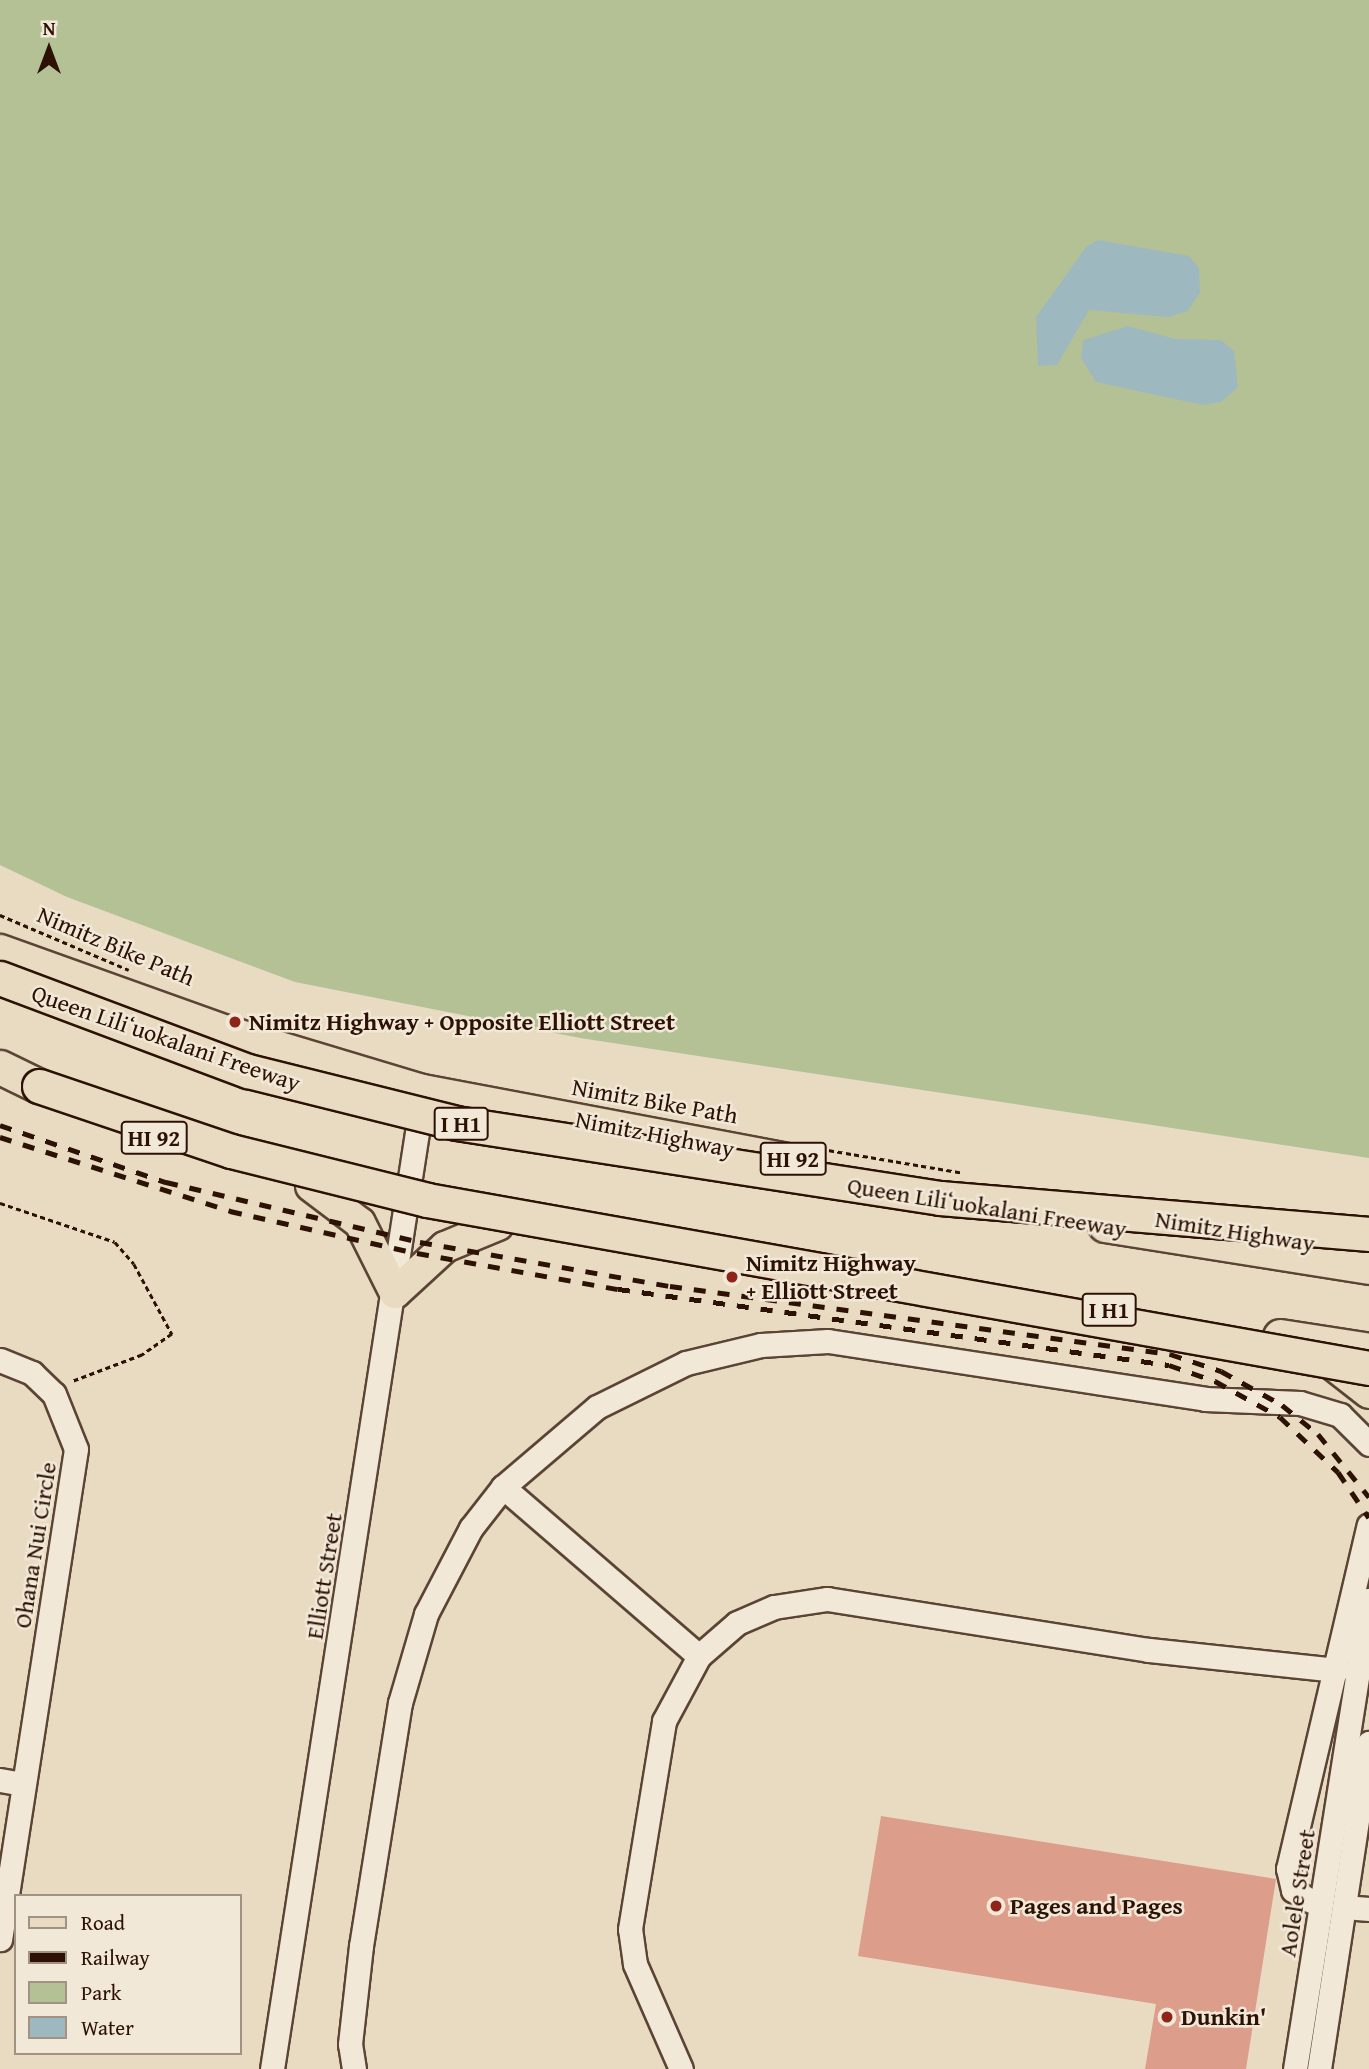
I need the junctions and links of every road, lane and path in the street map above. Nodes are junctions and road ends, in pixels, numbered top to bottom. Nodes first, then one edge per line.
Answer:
1 (0, 915) edge
2 (0, 950) edge
3 (132, 971) dead end
4 (0, 978) edge
5 (0, 1069) edge
6 (0, 1083) edge
7 (423, 1090) junction
8 (799, 1145) dead end
9 (972, 1175) dead end
10 (311, 1186) junction
11 (940, 1198) junction
12 (0, 1203) edge
13 (409, 1205) junction
14 (498, 1225) junction
15 (1369, 1234) edge
16 (1369, 1252) edge
17 (1369, 1267) edge
18 (849, 1270) junction
19 (395, 1293) junction
20 (1369, 1350) edge
21 (1316, 1353) junction
22 (0, 1360) edge
23 (1369, 1362) edge
24 (1369, 1368) edge
25 (1369, 1393) edge
26 (54, 1394) junction
27 (1369, 1444) edge
28 (503, 1487) junction
29 (1369, 1525) edge
30 (1369, 1600) edge
31 (699, 1657) junction
32 (1337, 1670) junction
33 (1359, 1726) edge
34 (1369, 1742) edge
35 (0, 1780) edge
36 (23, 1784) junction
37 (1311, 1901) dead end
38 (0, 1939) edge
39 (272, 2069) edge
40 (354, 2069) edge
41 (681, 2069) edge
42 (1295, 2069) edge
43 (1319, 2069) edge

1 - 3 path, Nimitz Bike Path
2 - 7 main road, Nimitz Highway / HI 92
4 - 11 highway, Queen Liliʻuokalani Freeway / I H1, bridge
5 - 18 highway, I H1, bridge
6 - 10 main road, HI 92
7 - 13 street, Elliott Street
7 - 16 main road, Nimitz Highway / HI 92
8 - 9 path
10 - 13 main road, HI 92
10 - 19 main road
11 - 15 highway, bridge
11 - 17 highway, Queen Liliʻuokalani Freeway / I H1, bridge
12 - 26 path
13 - 14 main road, HI 92
13 - 19 street, Elliott Street
14 - 19 main road
14 - 21 main road, HI 92
18 - 20 highway, I H1
18 - 24 highway, bridge
19 - 39 street, Elliott Street
21 - 23 main road, HI 92
21 - 25 main road
22 - 26 street, Ohana Nui Circle
26 - 36 street, Ohana Nui Circle
27 - 28 street
28 - 31 street
28 - 40 street
29 - 32 street
30 - 33 street, Aolele Street
31 - 32 street
31 - 41 street
32 - 37 street
33 - 42 street, Aolele Street
34 - 43 street, Aolele Street
35 - 36 street
36 - 38 street, Ohana Nui Circle

